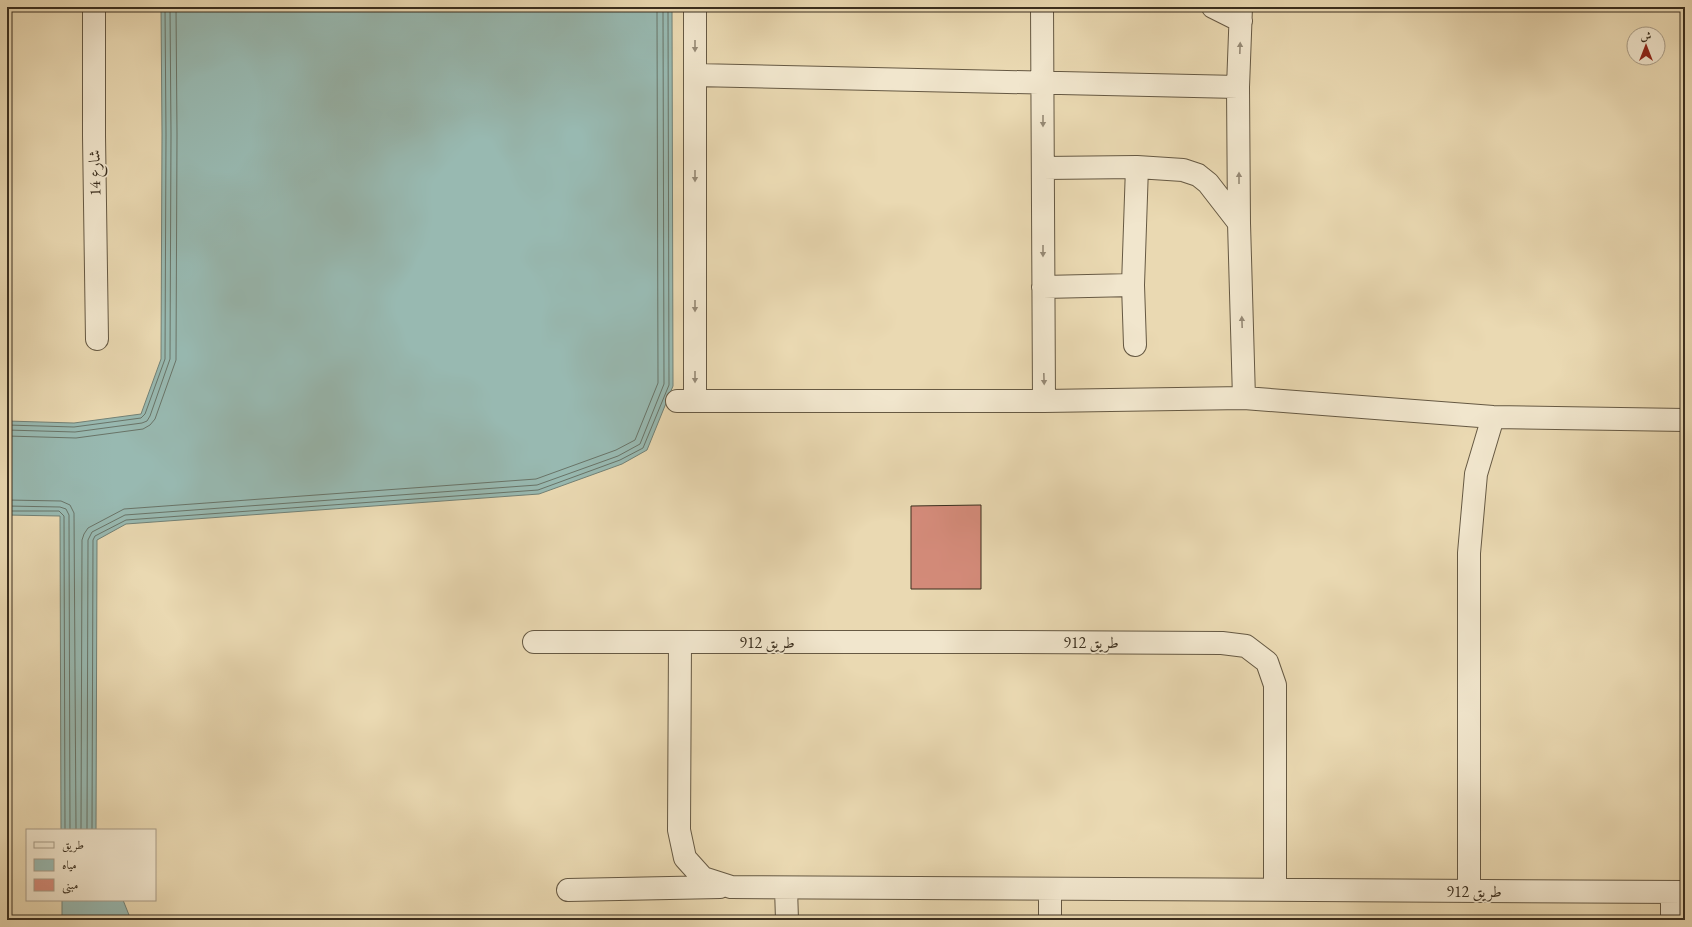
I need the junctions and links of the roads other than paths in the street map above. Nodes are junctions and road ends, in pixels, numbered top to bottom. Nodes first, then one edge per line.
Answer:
1 (94, 7) edge
2 (694, 7) edge
3 (1042, 7) edge
4 (1213, 7) edge
5 (1241, 14) edge
6 (694, 75) junction
7 (1043, 82) junction
8 (1238, 87) junction
9 (1137, 167) junction
10 (1044, 168) junction
11 (1239, 223) junction
12 (1133, 285) junction
13 (1043, 287) junction
14 (97, 339) dead end
15 (1135, 345) dead end
16 (1244, 398) junction
17 (1044, 401) junction
18 (1493, 417) junction
19 (1685, 420) edge
20 (534, 642) dead end
21 (680, 642) junction
22 (731, 887) junction
23 (786, 888) junction
24 (1050, 889) junction
25 (568, 890) dead end
26 (1275, 890) junction
27 (1468, 891) junction
28 (1679, 892) edge
29 (787, 920) edge
30 (1050, 920) edge
31 (1672, 920) edge

1 - 14 street, شارع 14
2 -> 6 street
3 - 7 street
4 - 5 street
8 -> 5 street
6 - 7 street
6 -> 17 street
7 - 8 street
7 -> 10 street
11 -> 8 street
9 - 10 street
9 - 11 street
9 - 12 street
10 -> 13 street
16 -> 11 street
12 - 13 street
12 - 15 street
13 -> 17 street
16 - 17 street
16 - 18 street
18 - 19 street
18 - 27 street
20 - 21 street, طريق 912
21 - 22 street, طريق 912
21 - 26 street, طريق 912
22 - 23 street, طريق 912
22 - 25 street
23 - 24 street, طريق 912
23 - 29 street
24 - 26 street, طريق 912
24 - 30 street
26 - 27 street, طريق 912
27 - 28 street, طريق 912
28 - 31 street, طريق 912

